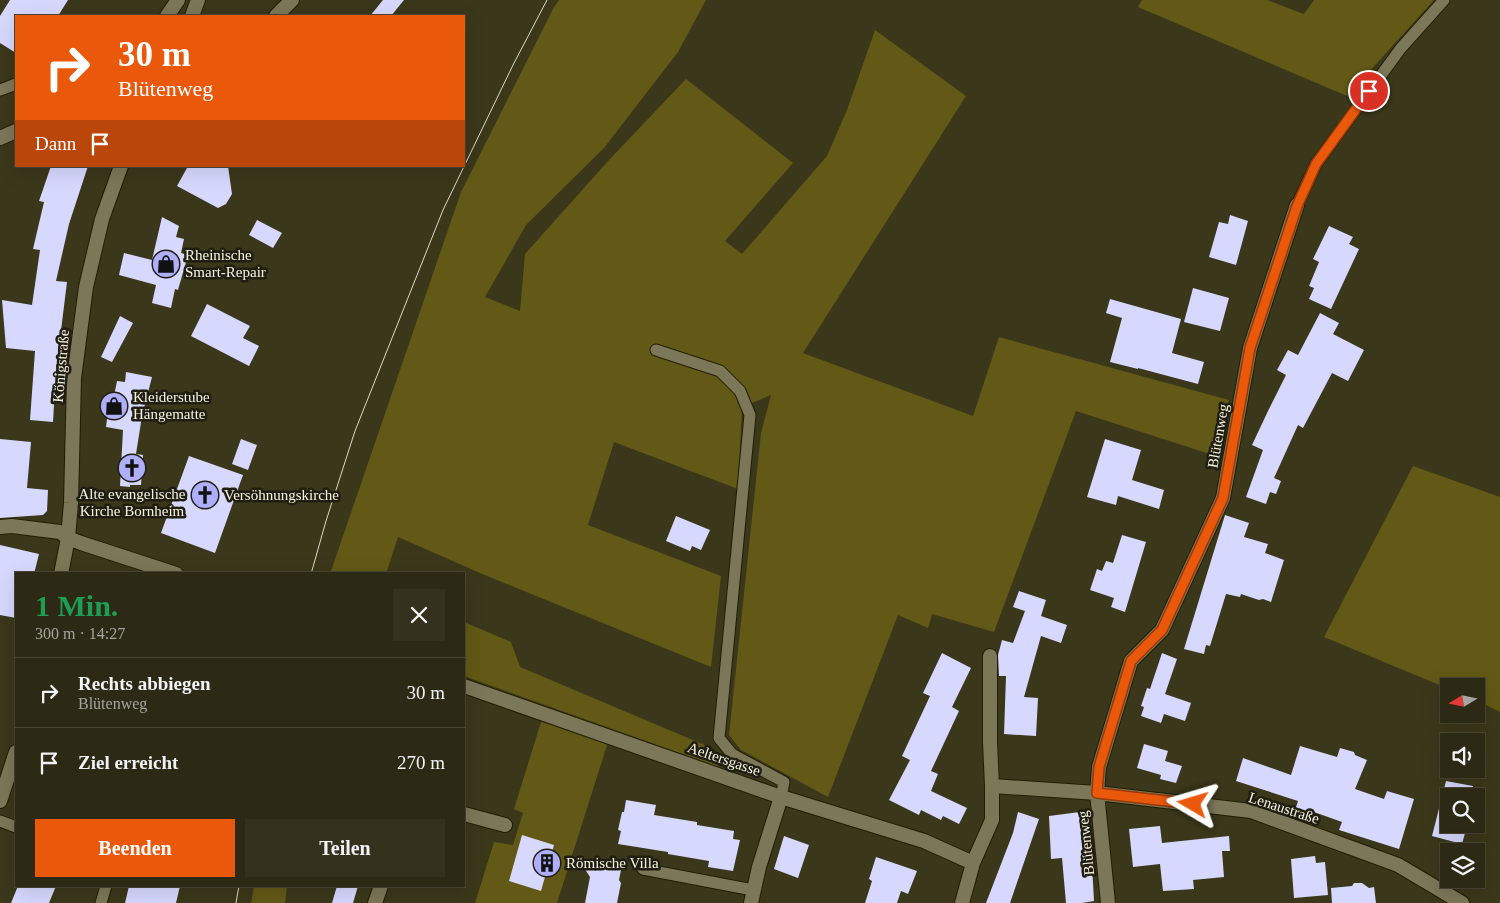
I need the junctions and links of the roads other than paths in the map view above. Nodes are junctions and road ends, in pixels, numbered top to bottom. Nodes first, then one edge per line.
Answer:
1 (178, 0) edge
2 (198, 0) edge
3 (292, 0) edge
4 (1444, 0) edge
5 (168, 15) edge
6 (192, 15) edge
7 (277, 15) edge
8 (15, 84) edge
9 (0, 90) edge
10 (15, 131) edge
11 (0, 138) edge
12 (121, 167) edge
13 (1297, 206) joint
14 (656, 350) dead end
15 (0, 527) edge
16 (68, 538) junction
17 (61, 572) edge
18 (170, 572) edge
19 (990, 656) dead end
20 (465, 686) edge
21 (15, 755) edge
22 (992, 786) junction
23 (1097, 793) junction
24 (781, 797) junction
25 (0, 800) edge
26 (465, 814) edge
27 (0, 821) edge
28 (15, 826) edge
29 (505, 826) dead end
30 (973, 863) junction
31 (643, 869) dead end
32 (106, 887) edge
33 (381, 887) edge
34 (752, 896) edge
35 (101, 903) edge
36 (375, 903) edge
37 (962, 903) edge
38 (1108, 903) edge
39 (1462, 903) edge

1 - 5 street
2 - 6 street
3 - 7 street
4 - 13 lane, Blütenweg
8 - 9 lane
10 - 11 street
12 - 16 street, Königstraße
13 - 23 street, Blütenweg
14 - 24 lane
15 - 16 street
16 - 17 street, Königstraße
16 - 18 street
19 - 22 street
20 - 24 street, Aeltersgasse
21 - 25 street
22 - 23 street, Lenaustraße
22 - 30 street
23 - 38 street, Blütenweg
23 - 39 street, Lenaustraße
24 - 30 street, Aeltersgasse
24 - 34 street
26 - 29 street
27 - 28 lane
30 - 37 street
31 - 34 lane
32 - 35 lane
33 - 36 street

